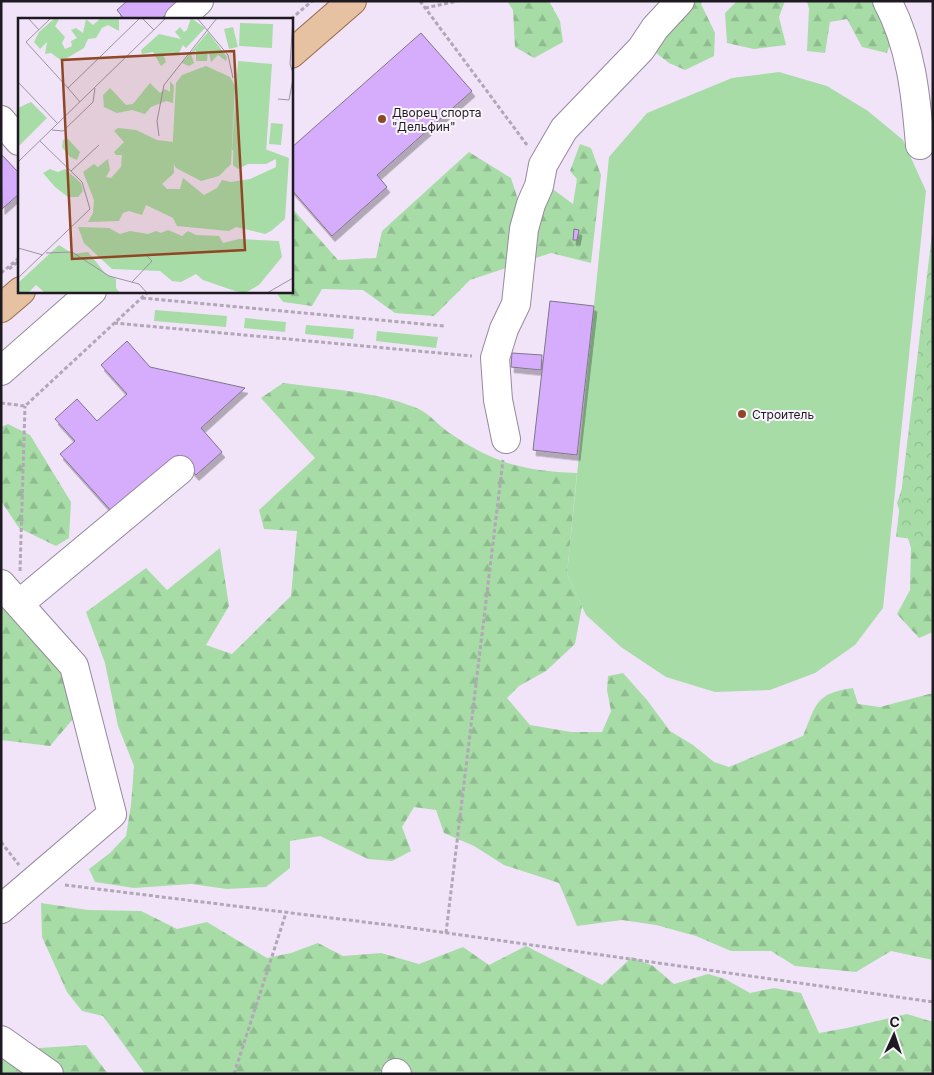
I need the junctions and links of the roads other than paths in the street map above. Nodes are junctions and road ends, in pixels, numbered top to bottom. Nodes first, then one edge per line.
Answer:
1 (199, 1) edge
2 (352, 1) edge
3 (680, 1) edge
4 (887, 1) edge
5 (180, 18) edge
6 (292, 53) edge
7 (1, 120) edge
8 (18, 140) edge
9 (920, 145) dead end
10 (20, 292) edge
11 (91, 292) edge
12 (1, 308) edge
13 (1, 371) edge
14 (506, 439) road end
15 (180, 470) dead end
16 (1, 584) edge
17 (19, 604) junction
18 (1, 909) edge
19 (1, 1040) edge
20 (49, 1074) edge

1 - 5 lane
2 - 6 main road
3 - 14 lane
4 - 9 lane
7 - 8 lane
10 - 12 main road
11 - 13 lane
15 - 17 lane
16 - 17 lane
17 - 18 lane
19 - 20 lane

